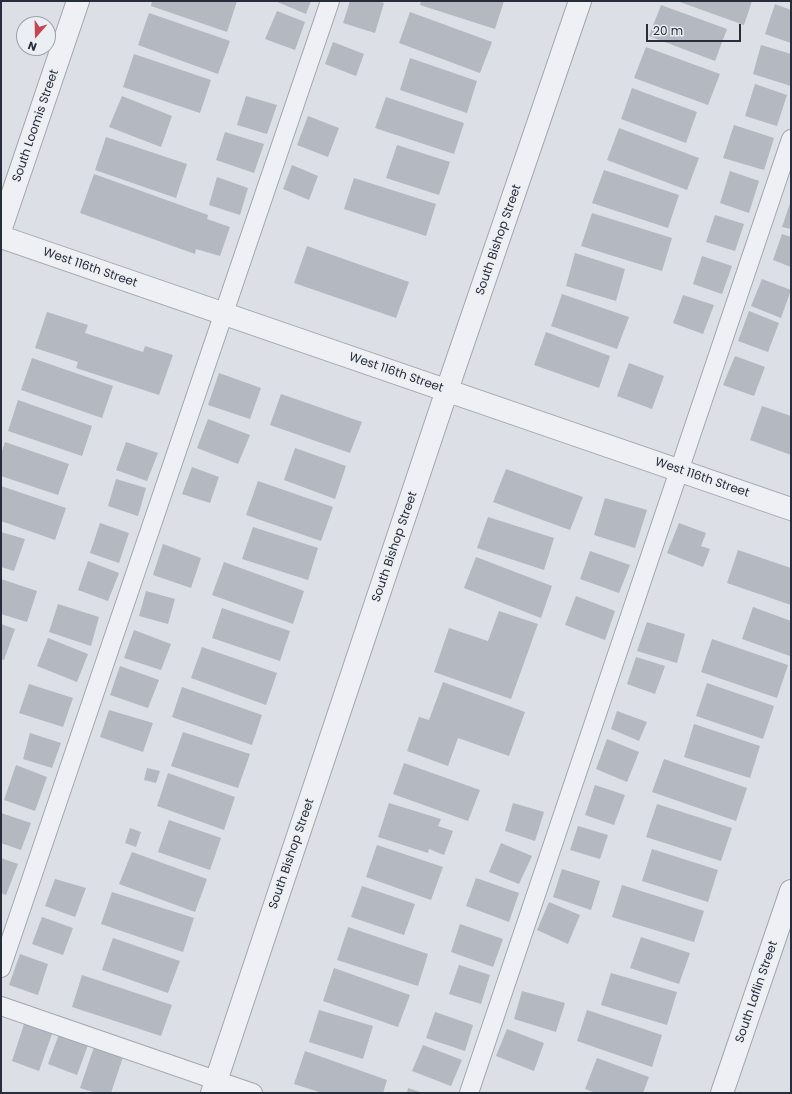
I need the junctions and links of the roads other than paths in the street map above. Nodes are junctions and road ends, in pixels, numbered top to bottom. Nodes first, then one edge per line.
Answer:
1 (78, 1) edge
2 (330, 1) edge
3 (580, 1) edge
4 (791, 139) edge
5 (1, 228) edge
6 (1, 237) edge
7 (224, 314) junction
8 (447, 390) junction
9 (679, 470) junction
10 (791, 509) edge
11 (791, 891) edge
12 (1, 968) edge
13 (1, 1006) edge
14 (214, 1086) edge
15 (254, 1093) edge
16 (469, 1093) edge
17 (722, 1093) edge

1 - 5 street, South Loomis Street
2 - 7 lane
3 - 8 street, South Bishop Street
4 - 9 lane
6 - 7 street, West 116th Street
7 - 8 street, West 116th Street
7 - 12 lane
8 - 9 street, West 116th Street
8 - 14 street, South Bishop Street
9 - 10 street, West 116th Street
9 - 16 lane
11 - 17 street, South Laflin Street
13 - 14 lane
14 - 15 lane

